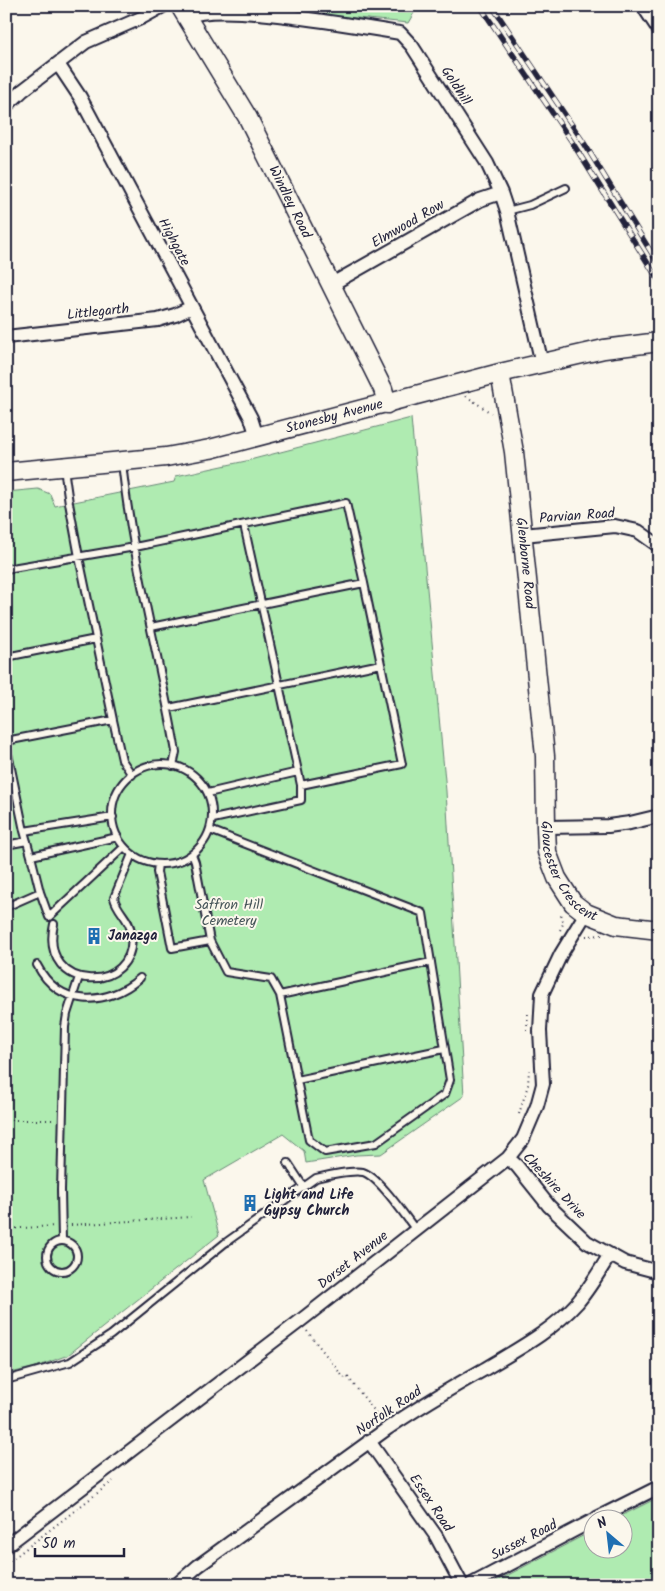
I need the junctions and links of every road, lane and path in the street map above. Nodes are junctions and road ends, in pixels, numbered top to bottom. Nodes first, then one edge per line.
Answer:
1 (163, 6) edge
2 (643, 6) edge
3 (183, 12) edge
4 (659, 30) edge
5 (58, 64) junction
6 (6, 106) edge
7 (566, 188) dead end
8 (501, 193) junction
9 (506, 211) junction
10 (332, 284) junction
11 (192, 307) junction
12 (6, 337) edge
13 (659, 342) edge
14 (542, 364) junction
15 (500, 373) junction
16 (452, 387) junction
17 (386, 404) junction
18 (494, 415) dead end
19 (258, 437) junction
20 (122, 461) junction
21 (64, 467) junction
22 (6, 472) edge
23 (15, 524) dead end
24 (244, 524) junction
25 (6, 526) edge
26 (522, 535) junction
27 (659, 546) edge
28 (135, 547) junction
29 (78, 557) junction
30 (6, 569) edge
31 (364, 583) junction
32 (261, 604) junction
33 (151, 627) junction
34 (96, 639) junction
35 (6, 657) edge
36 (381, 664) junction
37 (278, 685) junction
38 (168, 708) junction
39 (113, 720) junction
40 (6, 742) edge
41 (546, 756) joint
42 (173, 766) junction
43 (298, 772) junction
44 (132, 775) junction
45 (301, 785) junction
46 (208, 793) junction
47 (659, 816) edge
48 (112, 817) junction
49 (213, 819) junction
50 (546, 827) junction
51 (210, 830) junction
52 (24, 831) junction
53 (118, 837) junction
54 (27, 841) junction
55 (6, 845) edge
56 (124, 846) junction
57 (132, 854) junction
58 (192, 854) junction
59 (31, 856) junction
60 (158, 864) junction
61 (40, 892) junction
62 (560, 904) dead end
63 (6, 907) edge
64 (586, 913) junction
65 (54, 924) dead end
66 (659, 930) edge
67 (559, 933) dead end
68 (605, 935) dead end
69 (210, 941) junction
70 (581, 942) dead end
71 (431, 962) junction
72 (37, 965) dead end
73 (79, 977) junction
74 (140, 978) dead end
75 (280, 995) junction
76 (72, 996) junction
77 (444, 1050) junction
78 (297, 1080) junction
79 (6, 1120) edge
80 (62, 1120) junction
81 (508, 1158) junction
82 (288, 1163) dead end
83 (303, 1186) junction
84 (191, 1217) dead end
85 (62, 1226) junction
86 (6, 1229) edge
87 (416, 1230) junction
88 (62, 1241) junction
89 (609, 1256) junction
90 (659, 1272) edge
91 (300, 1321) junction
92 (6, 1380) edge
93 (388, 1428) junction
94 (369, 1441) junction
95 (659, 1487) edge
96 (83, 1504) dead end
97 (618, 1508) edge
98 (582, 1526) edge
99 (6, 1546) edge
100 (6, 1564) edge
101 (176, 1585) edge
102 (462, 1585) edge
103 (470, 1585) edge

1 - 5 street
2 - 4 street
3 - 8 street, Goldhill
3 - 10 street, Windley Road
5 - 6 street
5 - 11 street, Highgate
7 - 9 lane
8 - 9 street, Goldhill
8 - 10 street, Elmwood Row
9 - 14 street, Goldhill
10 - 17 street, Windley Road
11 - 12 street, Littlegarth
11 - 19 street, Highgate
13 - 14 street, Stonesby Avenue
14 - 15 street, Stonesby Avenue
15 - 16 street, Stonesby Avenue
15 - 26 street, Glenborne Road
16 - 17 street, Stonesby Avenue
16 - 18 path
17 - 19 street, Stonesby Avenue
19 - 20 street, Stonesby Avenue
20 - 21 street, Stonesby Avenue
20 - 28 lane
21 - 22 street, Stonesby Avenue
21 - 29 lane
23 - 25 path
24 - 28 lane
24 - 31 lane
24 - 32 lane
26 - 27 street, Parvian Road
26 - 41 street, Glenborne Road
28 - 29 lane
28 - 33 lane
29 - 30 lane
29 - 34 lane
31 - 32 lane
31 - 36 lane
32 - 33 lane
32 - 37 lane
33 - 38 lane
34 - 35 lane
34 - 39 lane
36 - 37 lane
36 - 45 lane
37 - 38 lane
37 - 43 lane
38 - 42 lane
39 - 40 lane
39 - 44 lane
40 - 52 lane
41 - 50 street, Gloucester Crescent
42 - 44 lane
42 - 46 lane
43 - 45 lane
43 - 46 lane
44 - 48 lane
45 - 49 lane
46 - 49 lane
47 - 50 street
48 - 52 lane
48 - 53 lane
49 - 51 lane
50 - 64 street, Gloucester Crescent
51 - 58 lane
51 - 71 lane
52 - 54 lane
53 - 56 lane
53 - 59 lane
54 - 55 lane
54 - 59 lane
56 - 57 lane
56 - 61 lane
57 - 60 lane
57 - 73 lane
58 - 60 lane
58 - 69 lane
59 - 61 lane
60 - 69 lane
61 - 63 lane
62 - 67 path
64 - 66 street, Gloucester Crescent
64 - 81 street, Dorset Avenue
65 - 73 lane
68 - 70 path
69 - 75 lane
71 - 75 lane
71 - 77 lane
72 - 76 lane
73 - 76 lane
74 - 76 lane
75 - 78 lane
76 - 80 lane
77 - 78 lane
77 - 78 lane
79 - 80 path
80 - 85 lane
81 - 87 street, Dorset Avenue
81 - 89 street, Cheshire Drive
82 - 83 lane
83 - 87 lane
83 - 92 lane
84 - 85 path
85 - 86 path
85 - 88 lane
87 - 91 street, Dorset Avenue
88 - 88 lane
89 - 90 street, Cheshire Drive
89 - 93 street, Norfolk Road
91 - 93 path
91 - 99 street, Dorset Avenue
93 - 94 street, Norfolk Road
94 - 101 street, Norfolk Road
94 - 102 street, Essex Road
95 - 97 street
96 - 100 path
98 - 103 street, Sussex Road

